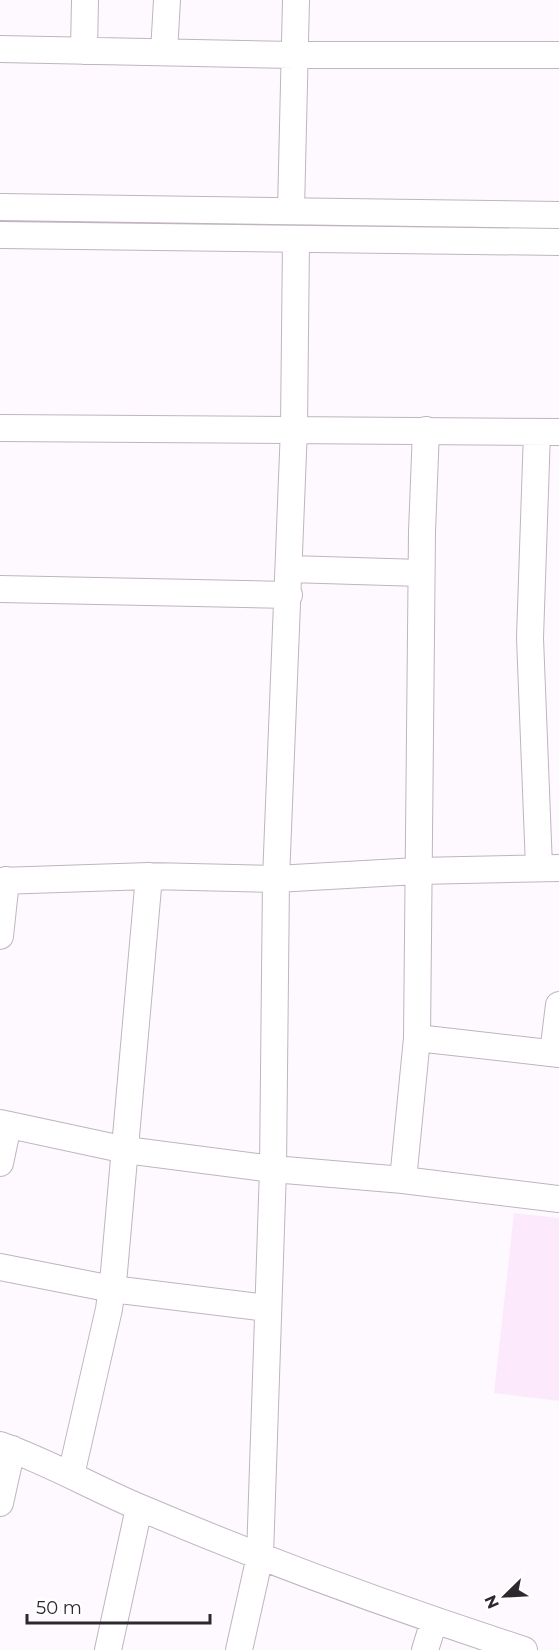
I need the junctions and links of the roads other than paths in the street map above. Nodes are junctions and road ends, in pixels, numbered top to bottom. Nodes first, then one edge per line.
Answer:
1 (85, 0) edge
2 (167, 0) edge
3 (296, 0) edge
4 (0, 49) edge
5 (84, 51) junction
6 (164, 52) junction
7 (294, 55) junction
8 (559, 55) edge
9 (0, 207) edge
10 (291, 210) junction
11 (559, 215) edge
12 (0, 235) edge
13 (297, 240) junction
14 (559, 242) edge
15 (0, 428) edge
16 (294, 428) junction
17 (426, 430) junction
18 (548, 432) edge
19 (290, 569) junction
20 (421, 573) junction
21 (0, 589) edge
22 (289, 595) junction
23 (549, 867) edge
24 (417, 871) junction
25 (149, 876) junction
26 (276, 879) junction
27 (3, 880) edge
28 (0, 936) edge
29 (559, 1005) edge
30 (417, 1038) junction
31 (556, 1054) edge
32 (4, 1124) edge
33 (126, 1150) junction
34 (0, 1163) edge
35 (273, 1169) junction
36 (403, 1180) junction
37 (559, 1198) edge
38 (0, 1267) edge
39 (112, 1289) junction
40 (268, 1308) junction
41 (6, 1447) edge
42 (70, 1475) junction
43 (0, 1503) edge
44 (139, 1508) junction
45 (260, 1556) junction
46 (434, 1621) junction
47 (108, 1650) edge
48 (239, 1650) edge
49 (424, 1650) edge
50 (524, 1650) edge

1 - 5 street
2 - 6 street
3 - 7 street
4 - 5 street
5 - 6 street
6 - 7 street
7 - 8 street
7 - 10 street
9 - 10 street
10 - 11 street
12 - 13 street
13 - 14 street
13 - 16 street
15 - 16 street
16 - 17 street
16 - 19 street
17 - 18 street
17 - 20 street
18 - 23 street
19 - 20 street
19 - 22 street
20 - 24 street
21 - 22 street
22 - 26 street
23 - 24 street
24 - 26 street
24 - 30 street
25 - 26 street
25 - 27 street
25 - 33 street
26 - 35 street
27 - 28 street
29 - 31 street
30 - 31 street
30 - 36 street
32 - 33 street
32 - 34 street
33 - 35 street
33 - 39 street
35 - 36 street
35 - 40 street
36 - 37 street
38 - 39 street
39 - 40 street
39 - 42 street
40 - 45 street
41 - 42 street
41 - 43 street
42 - 44 street
44 - 45 street
44 - 47 street
45 - 46 street
45 - 48 street
46 - 49 street
46 - 50 street

